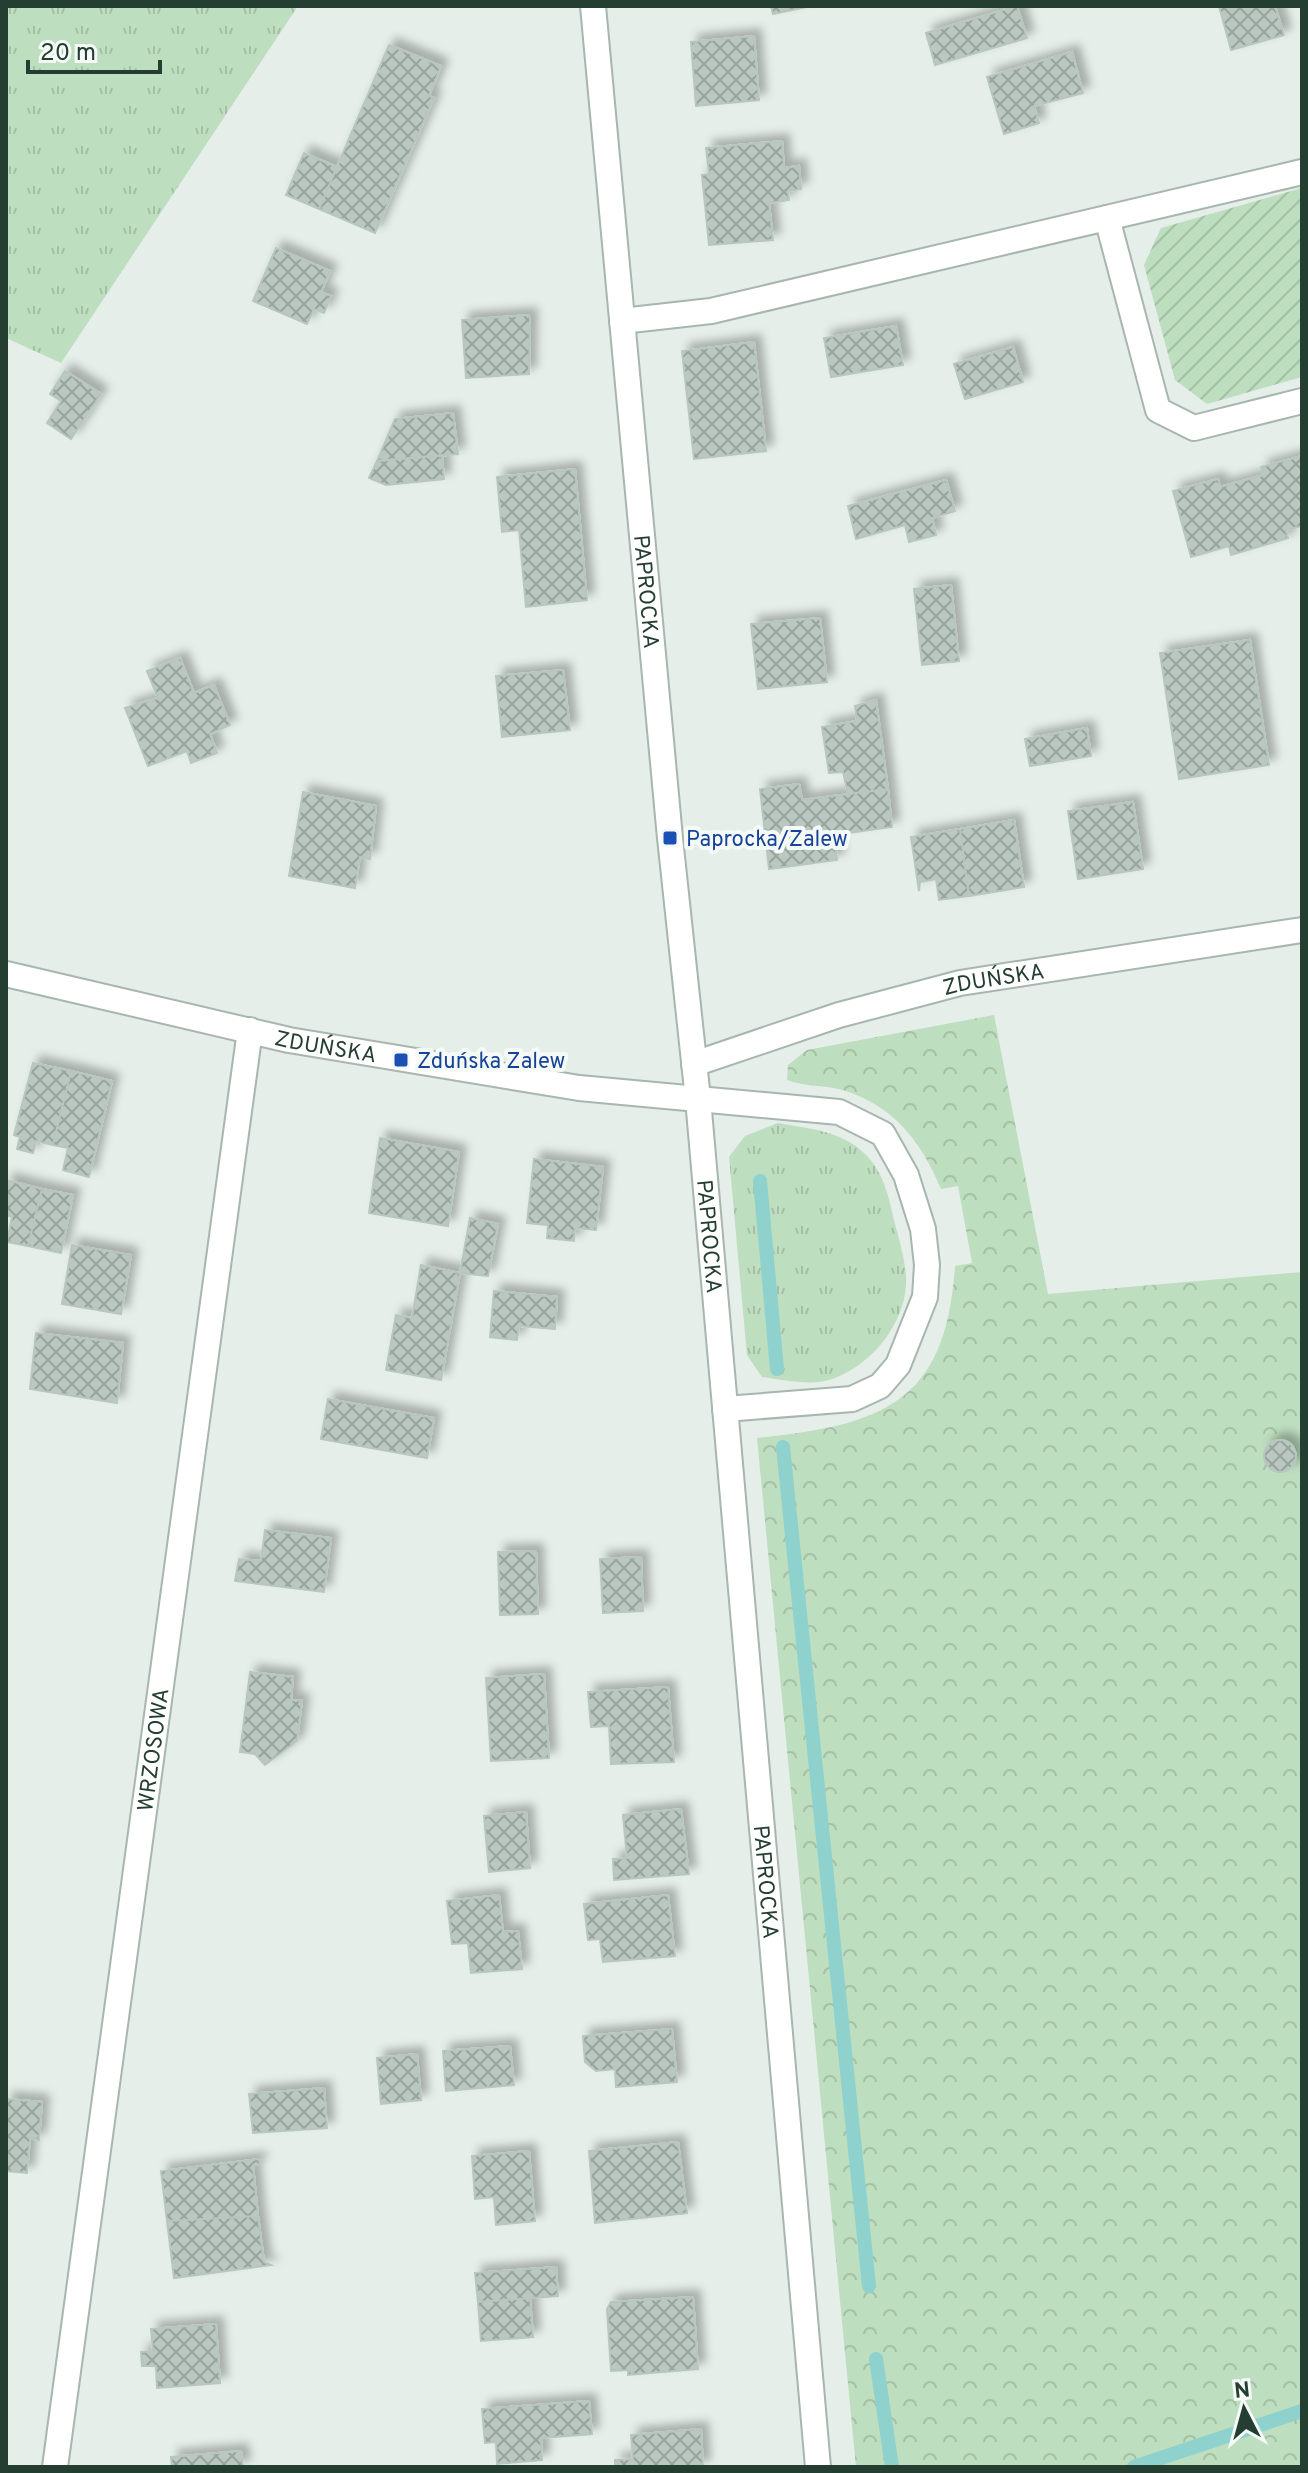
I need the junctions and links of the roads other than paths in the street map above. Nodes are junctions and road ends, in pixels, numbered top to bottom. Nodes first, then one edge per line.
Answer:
1 (593, 6) edge
2 (1302, 172) edge
3 (1107, 218) junction
4 (622, 321) junction
5 (1302, 401) edge
6 (1302, 930) edge
7 (6, 974) edge
8 (250, 1030) junction
9 (694, 1064) junction
10 (698, 1099) junction
11 (725, 1409) junction
12 (55, 2467) edge
13 (818, 2467) edge

1 - 4 street, PAPROCKA
2 - 3 street
3 - 4 street
3 - 5 street
4 - 9 street, PAPROCKA
6 - 9 street, ZDUŃSKA
7 - 8 street, ZDUŃSKA
8 - 10 street, ZDUŃSKA
8 - 12 street, WRZOSOWA
9 - 10 street, PAPROCKA
10 - 11 street, PAPROCKA
10 - 11 street, ZDUŃSKA
11 - 13 street, PAPROCKA

